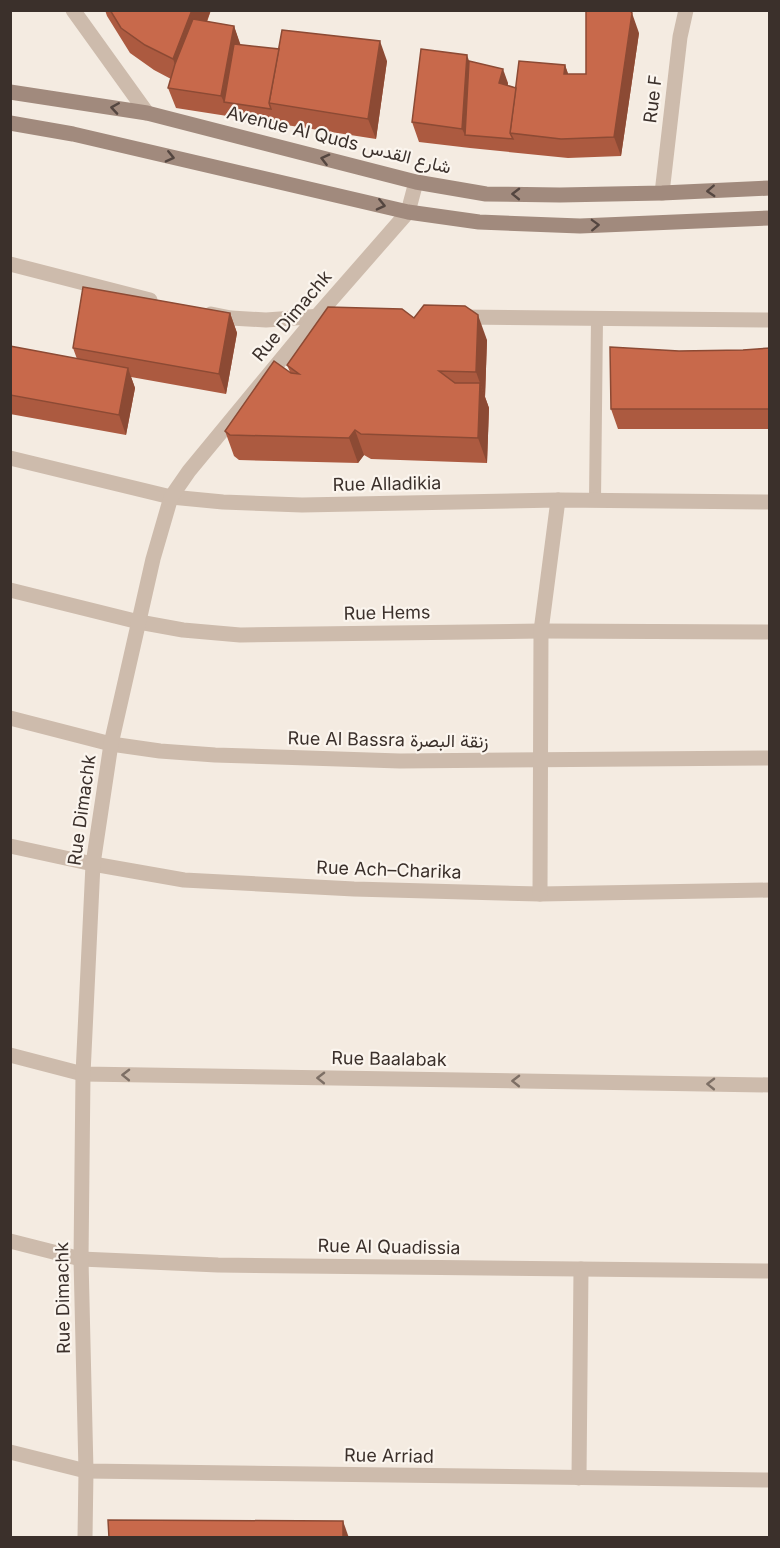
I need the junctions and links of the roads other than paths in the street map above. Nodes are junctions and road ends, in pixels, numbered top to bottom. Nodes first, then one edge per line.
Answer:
1 (73, 10) edge
2 (686, 10) edge
3 (10, 92) edge
4 (147, 113) junction
5 (10, 123) edge
6 (416, 182) junction
7 (770, 188) edge
8 (662, 193) junction
9 (408, 212) junction
10 (770, 218) edge
11 (10, 264) edge
12 (165, 304) edge
13 (198, 312) edge
14 (317, 316) junction
15 (340, 316) edge
16 (445, 317) edge
17 (597, 319) junction
18 (770, 320) edge
19 (10, 458) edge
20 (171, 497) junction
21 (558, 500) junction
22 (595, 500) junction
23 (770, 502) edge
24 (10, 590) edge
25 (139, 622) junction
26 (541, 631) junction
27 (770, 632) edge
28 (10, 718) edge
29 (111, 744) junction
30 (770, 758) edge
31 (540, 761) junction
32 (10, 846) edge
33 (93, 864) junction
34 (770, 890) edge
35 (540, 894) junction
36 (10, 1055) edge
37 (83, 1074) junction
38 (770, 1085) edge
39 (10, 1241) edge
40 (81, 1259) junction
41 (582, 1269) junction
42 (770, 1271) edge
43 (10, 1452) edge
44 (86, 1471) junction
45 (579, 1478) junction
46 (770, 1480) edge
47 (86, 1538) edge

1 - 4 street
2 - 8 street, Rue F
4 -> 3 main road, Avenue Al Quds شارع القدس
6 -> 4 main road, Avenue Al Quds شارع القدس
5 -> 9 main road
8 -> 6 main road, Avenue Al Quds شارع القدس
6 - 9 street, Rue Dimachk
7 -> 8 main road, Avenue Al Quds شارع القدس
9 -> 10 main road
9 - 14 street, Rue Dimachk
11 - 12 street
13 - 14 street
14 - 15 street
14 - 20 street, Rue Dimachk
16 - 17 street
17 - 18 street
17 - 22 lane
19 - 20 street, Rue Alladikia
20 - 21 street, Rue Alladikia
20 - 25 street, Rue Dimachk
21 - 22 street, Rue Alladikia
21 - 26 street
22 - 23 street, Rue Alladikia
24 - 25 street, Rue Hems
25 - 26 street, Rue Hems
25 - 29 street, Rue Dimachk
26 - 27 street, Rue Hems
26 - 31 street
28 - 29 street, Rue Al Bassra زنقة البصرة
29 - 31 street, Rue Al Bassra زنقة البصرة
29 - 33 street, Rue Dimachk
30 - 31 street, Rue Al Bassra زنقة البصرة
31 - 35 street
32 - 33 street, Rue Ach–Charika
33 - 35 street, Rue Ach–Charika
33 - 37 street, Rue Dimachk
34 - 35 street, Rue Ach–Charika
36 - 37 street, Rue Baalabak
38 -> 37 street, Rue Baalabak
37 - 40 street, Rue Dimachk
39 - 40 street, Rue Al Quadissia
40 - 41 street, Rue Al Quadissia
40 - 44 street, Rue Dimachk
41 - 42 street, Rue Al Quadissia
41 - 45 street
43 - 44 street, Rue Arriad
44 - 45 street, Rue Arriad
44 - 47 street, Rue Dimachk
45 - 46 street, Rue Arriad

